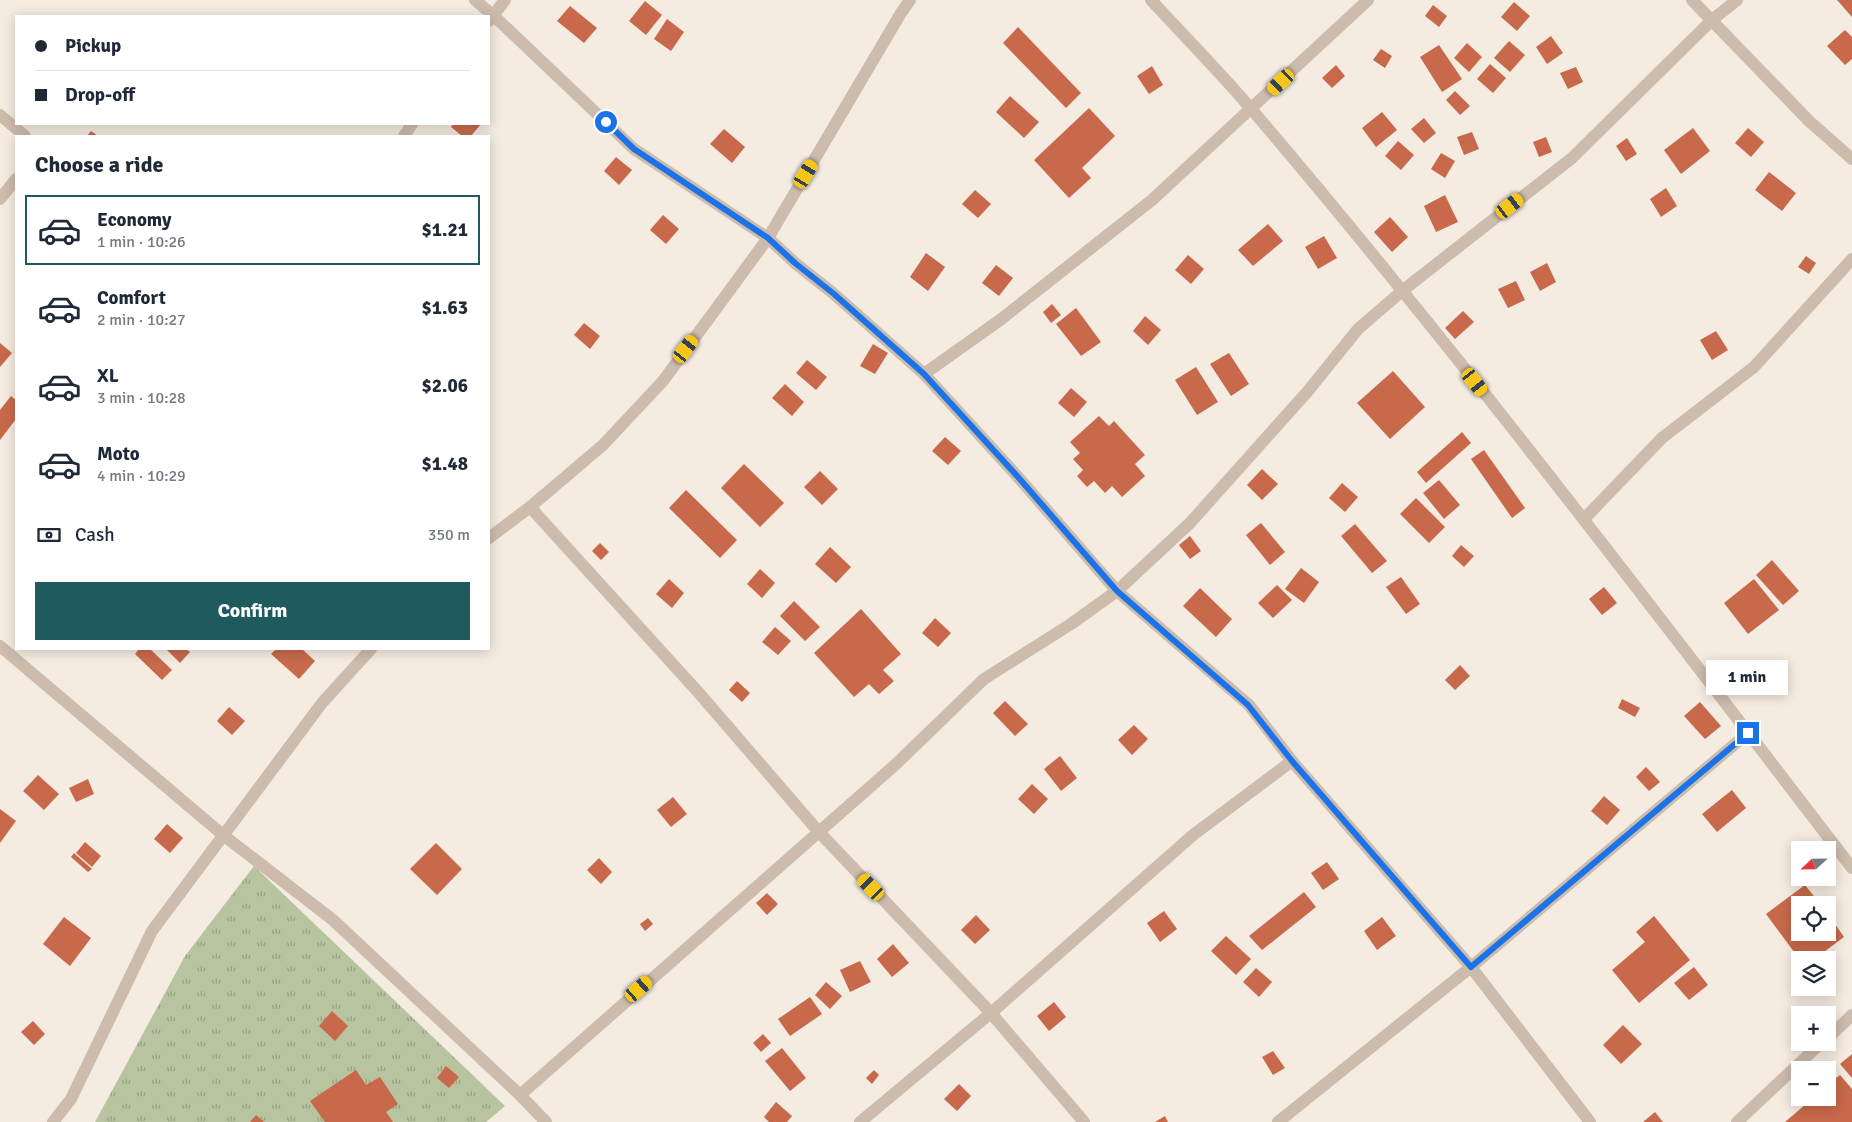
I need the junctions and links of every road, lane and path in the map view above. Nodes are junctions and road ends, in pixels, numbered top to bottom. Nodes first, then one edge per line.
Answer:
1 (475, 0) edge
2 (505, 0) edge
3 (910, 0) edge
4 (1151, 0) edge
5 (1368, 0) edge
6 (1692, 0) edge
7 (1737, 0) edge
8 (488, 15) edge
9 (491, 18) edge
10 (1712, 20) junction
11 (1252, 109) junction
12 (0, 115) edge
13 (24, 135) edge
14 (1852, 159) edge
15 (15, 181) edge
16 (0, 199) edge
17 (768, 238) junction
18 (1852, 259) edge
19 (1402, 291) junction
20 (924, 374) junction
21 (530, 507) junction
22 (1584, 519) junction
23 (490, 535) edge
24 (1117, 591) junction
25 (0, 646) edge
26 (370, 650) edge
27 (1748, 733) junction
28 (1292, 761) junction
29 (818, 831) junction
30 (223, 835) junction
31 (1852, 868) edge
32 (1471, 967) junction
33 (991, 1014) junction
34 (1852, 1015) edge
35 (1836, 1030) edge
36 (1812, 1051) edge
37 (520, 1095) junction
38 (53, 1122) edge
39 (546, 1122) edge
40 (860, 1122) edge
41 (1084, 1122) edge
42 (1278, 1122) edge
43 (1590, 1122) edge
44 (1737, 1122) edge

1 - 8 street
2 - 9 street
3 - 17 street
4 - 11 street
5 - 11 street
6 - 10 street
7 - 10 street
9 - 17 street
10 - 14 street
10 - 19 street
11 - 19 street
11 - 20 street
12 - 13 street
15 - 16 street
17 - 20 street
17 - 21 street
18 - 22 street
19 - 22 street
19 - 24 street
20 - 24 street
21 - 23 street
21 - 29 street
22 - 27 street
24 - 28 street
24 - 29 street
25 - 30 street
26 - 30 street
27 - 31 street
27 - 32 street
28 - 32 street
28 - 33 street
29 - 33 street
29 - 37 street
30 - 37 street
30 - 38 street
32 - 42 street
32 - 43 street
33 - 40 street
33 - 41 street
34 - 35 street
36 - 44 street
37 - 39 street

